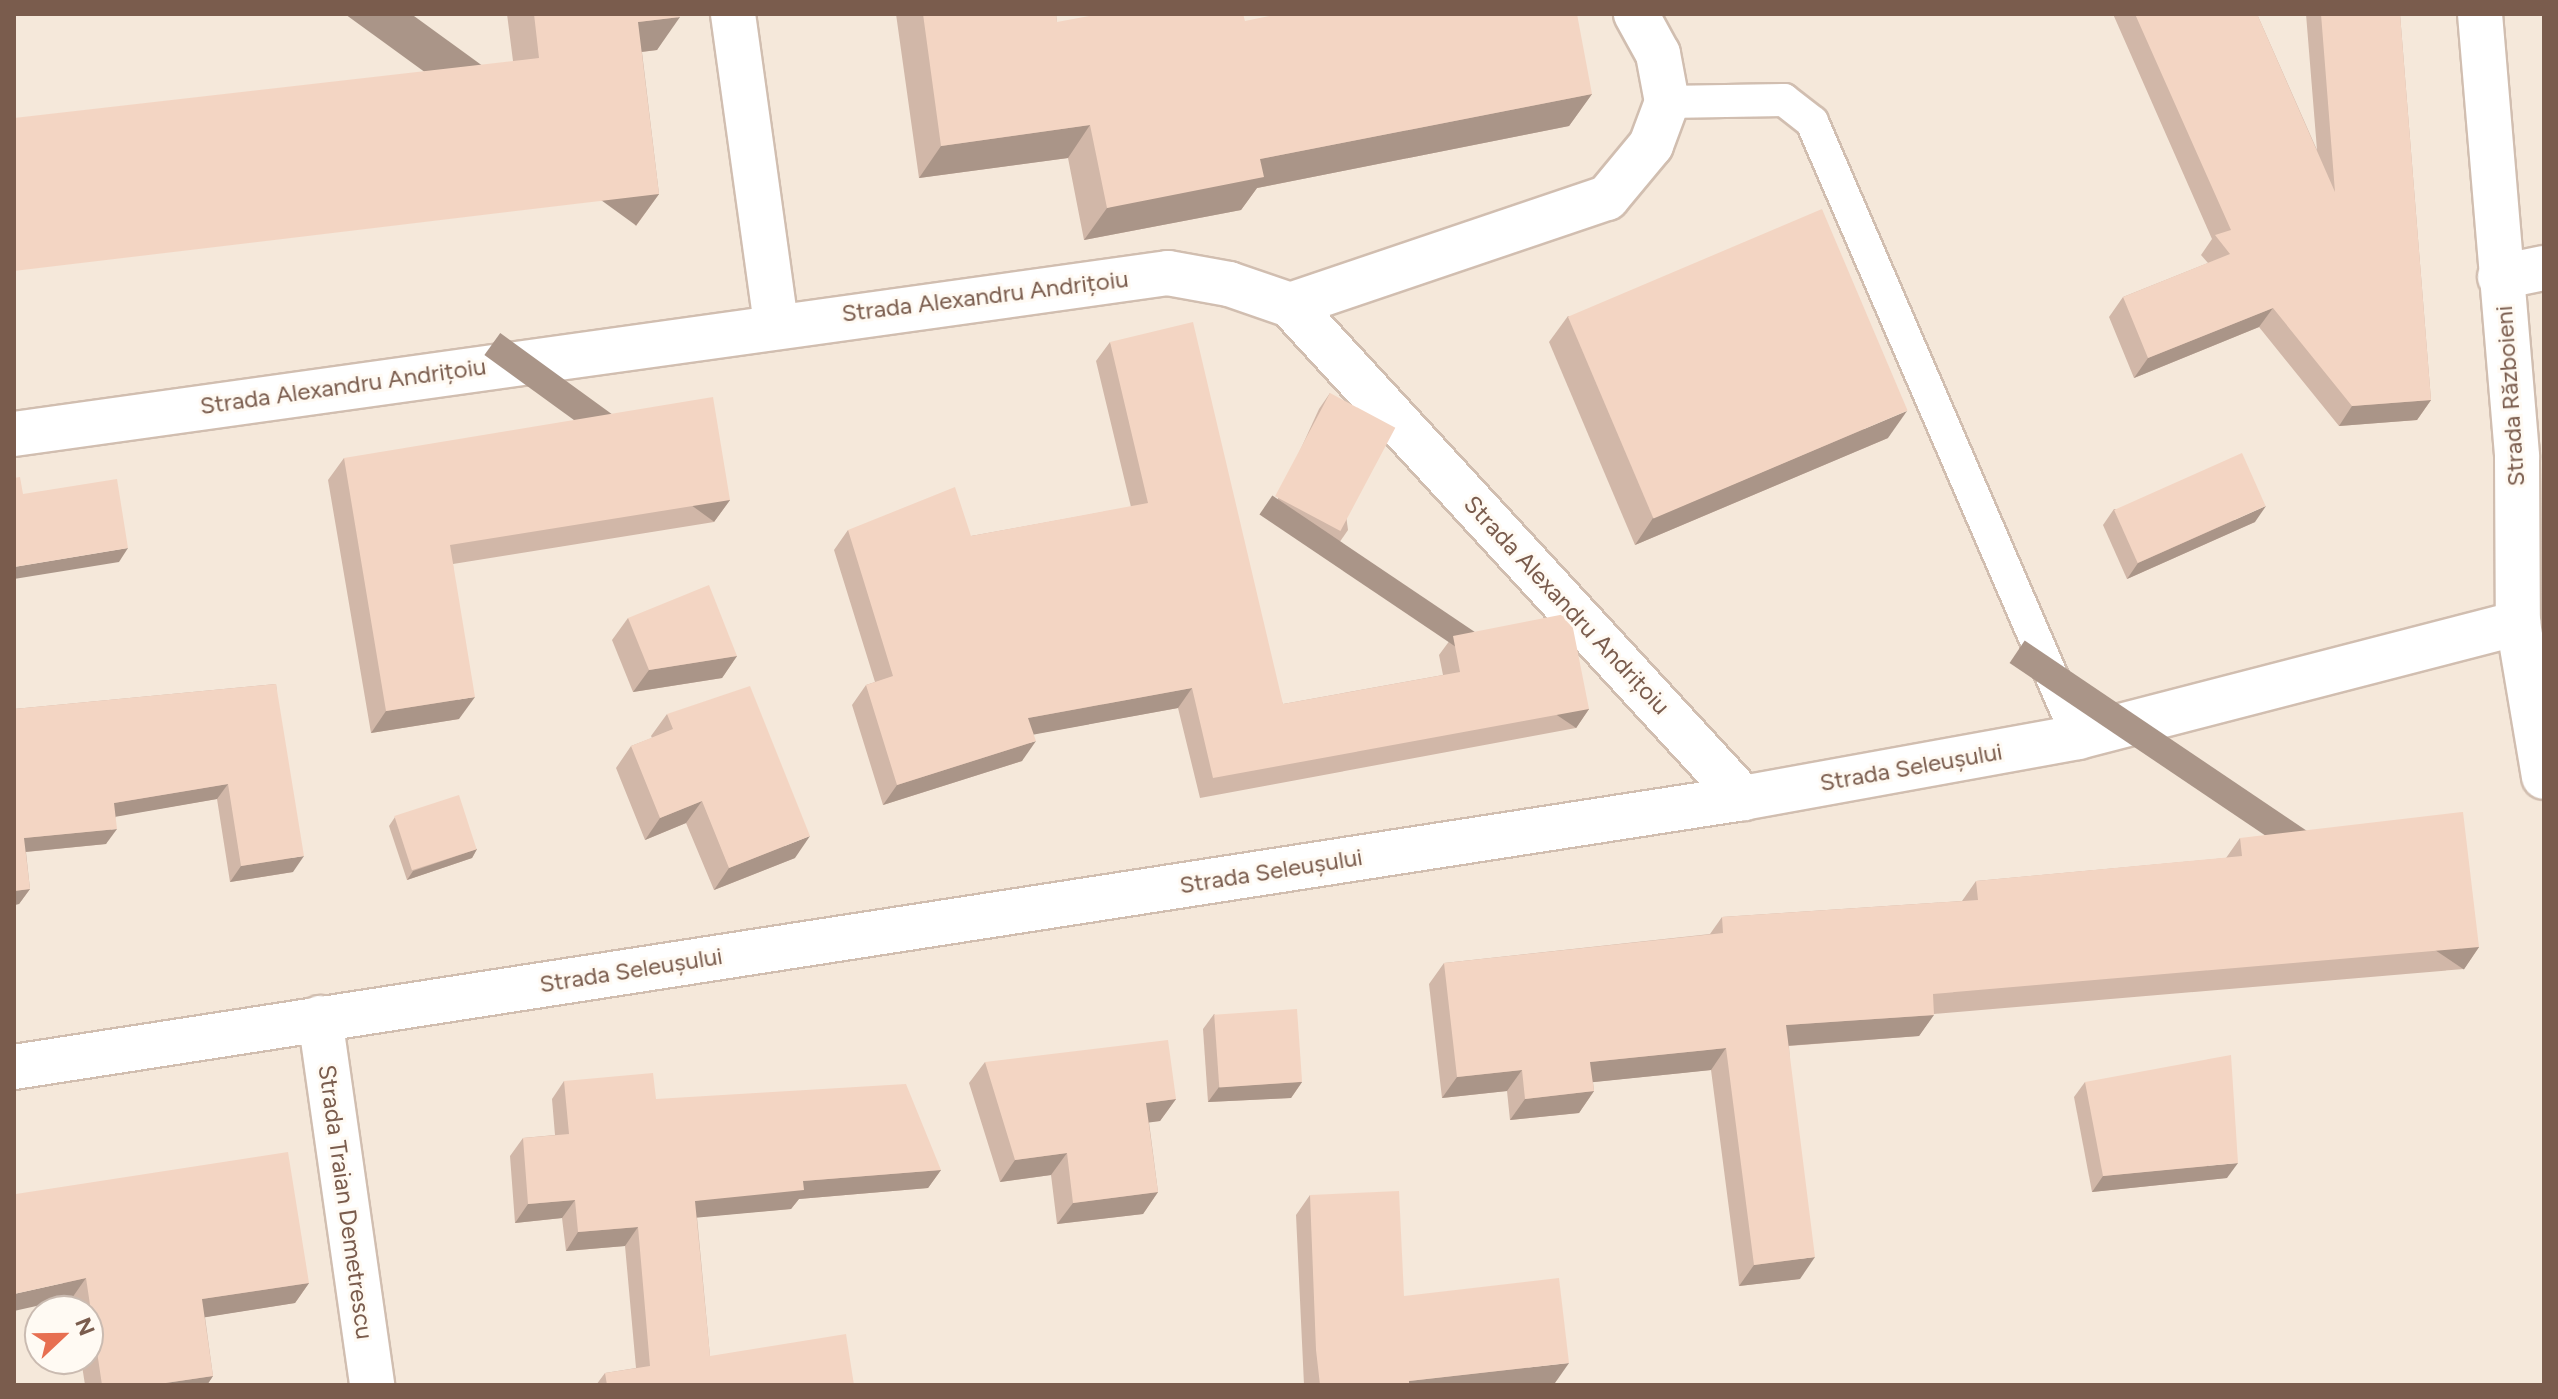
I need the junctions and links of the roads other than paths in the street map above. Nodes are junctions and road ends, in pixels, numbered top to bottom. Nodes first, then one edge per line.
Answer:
1 (733, 14) edge
2 (1636, 14) edge
3 (2480, 14) edge
4 (1667, 102) junction
5 (2544, 268) edge
6 (2500, 277) junction
7 (1290, 305) junction
8 (776, 323) junction
9 (14, 434) edge
10 (2544, 560) edge
11 (2531, 614) edge
12 (2078, 737) junction
13 (2544, 777) edge
14 (1743, 798) junction
15 (320, 1018) junction
16 (14, 1067) edge
17 (372, 1385) edge

1 - 8 street
2 - 4 street
3 - 6 street, Strada Războieni
4 - 7 street
4 - 12 lane
5 - 6 street
6 - 11 street, Strada Războieni
7 - 8 street, Strada Alexandru Andrițoiu
7 - 14 street, Strada Alexandru Andrițoiu
8 - 9 street, Strada Alexandru Andrițoiu
10 - 11 street
11 - 12 street, Strada Seleușului
11 - 13 street, Strada Războieni
12 - 14 street, Strada Seleușului
14 - 15 street, Strada Seleușului
15 - 16 street, Strada Seleușului
15 - 17 street, Strada Traian Demetrescu

